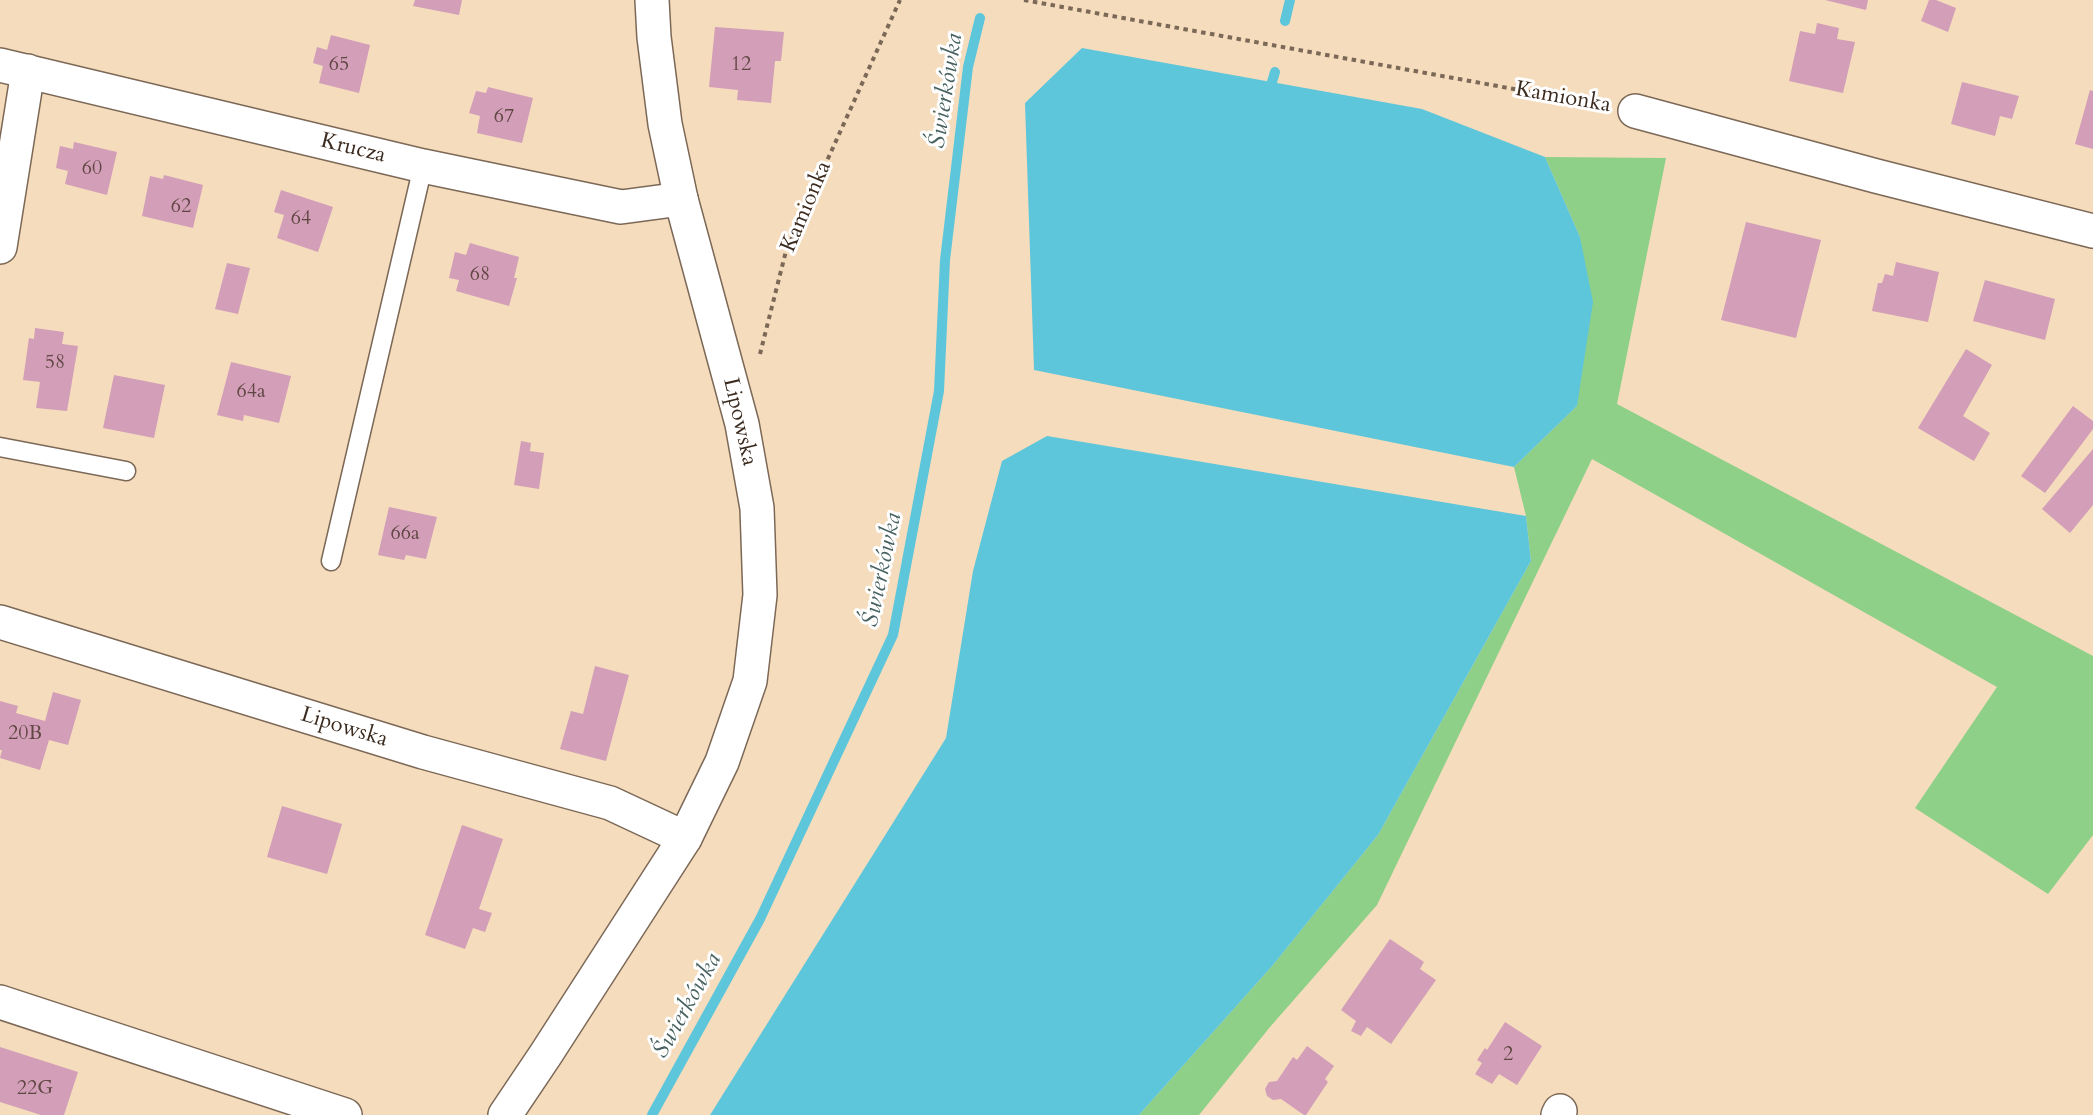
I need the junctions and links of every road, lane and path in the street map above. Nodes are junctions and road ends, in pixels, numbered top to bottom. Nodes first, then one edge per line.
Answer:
1 (652, 0) edge
2 (900, 0) edge
3 (1024, 0) edge
4 (14, 68) edge
5 (1635, 111) joint
6 (423, 166) junction
7 (681, 199) junction
8 (2093, 231) edge
9 (0, 247) edge
10 (760, 355) dead end
11 (0, 447) edge
12 (126, 471) dead end
13 (331, 561) dead end
14 (0, 622) edge
15 (685, 838) junction
16 (0, 1002) edge
17 (345, 1115) edge
18 (505, 1115) edge

1 - 7 street, Lipowska
2 - 10 path, Kamionka
3 - 5 path, Kamionka
4 - 6 street, Krucza
4 - 9 street, Krucza
5 - 8 street, Kamionka
6 - 7 street, Krucza
6 - 13 lane
7 - 15 street, Lipowska
11 - 12 lane
14 - 15 street, Lipowska
15 - 18 street, Lipowska
16 - 17 street

